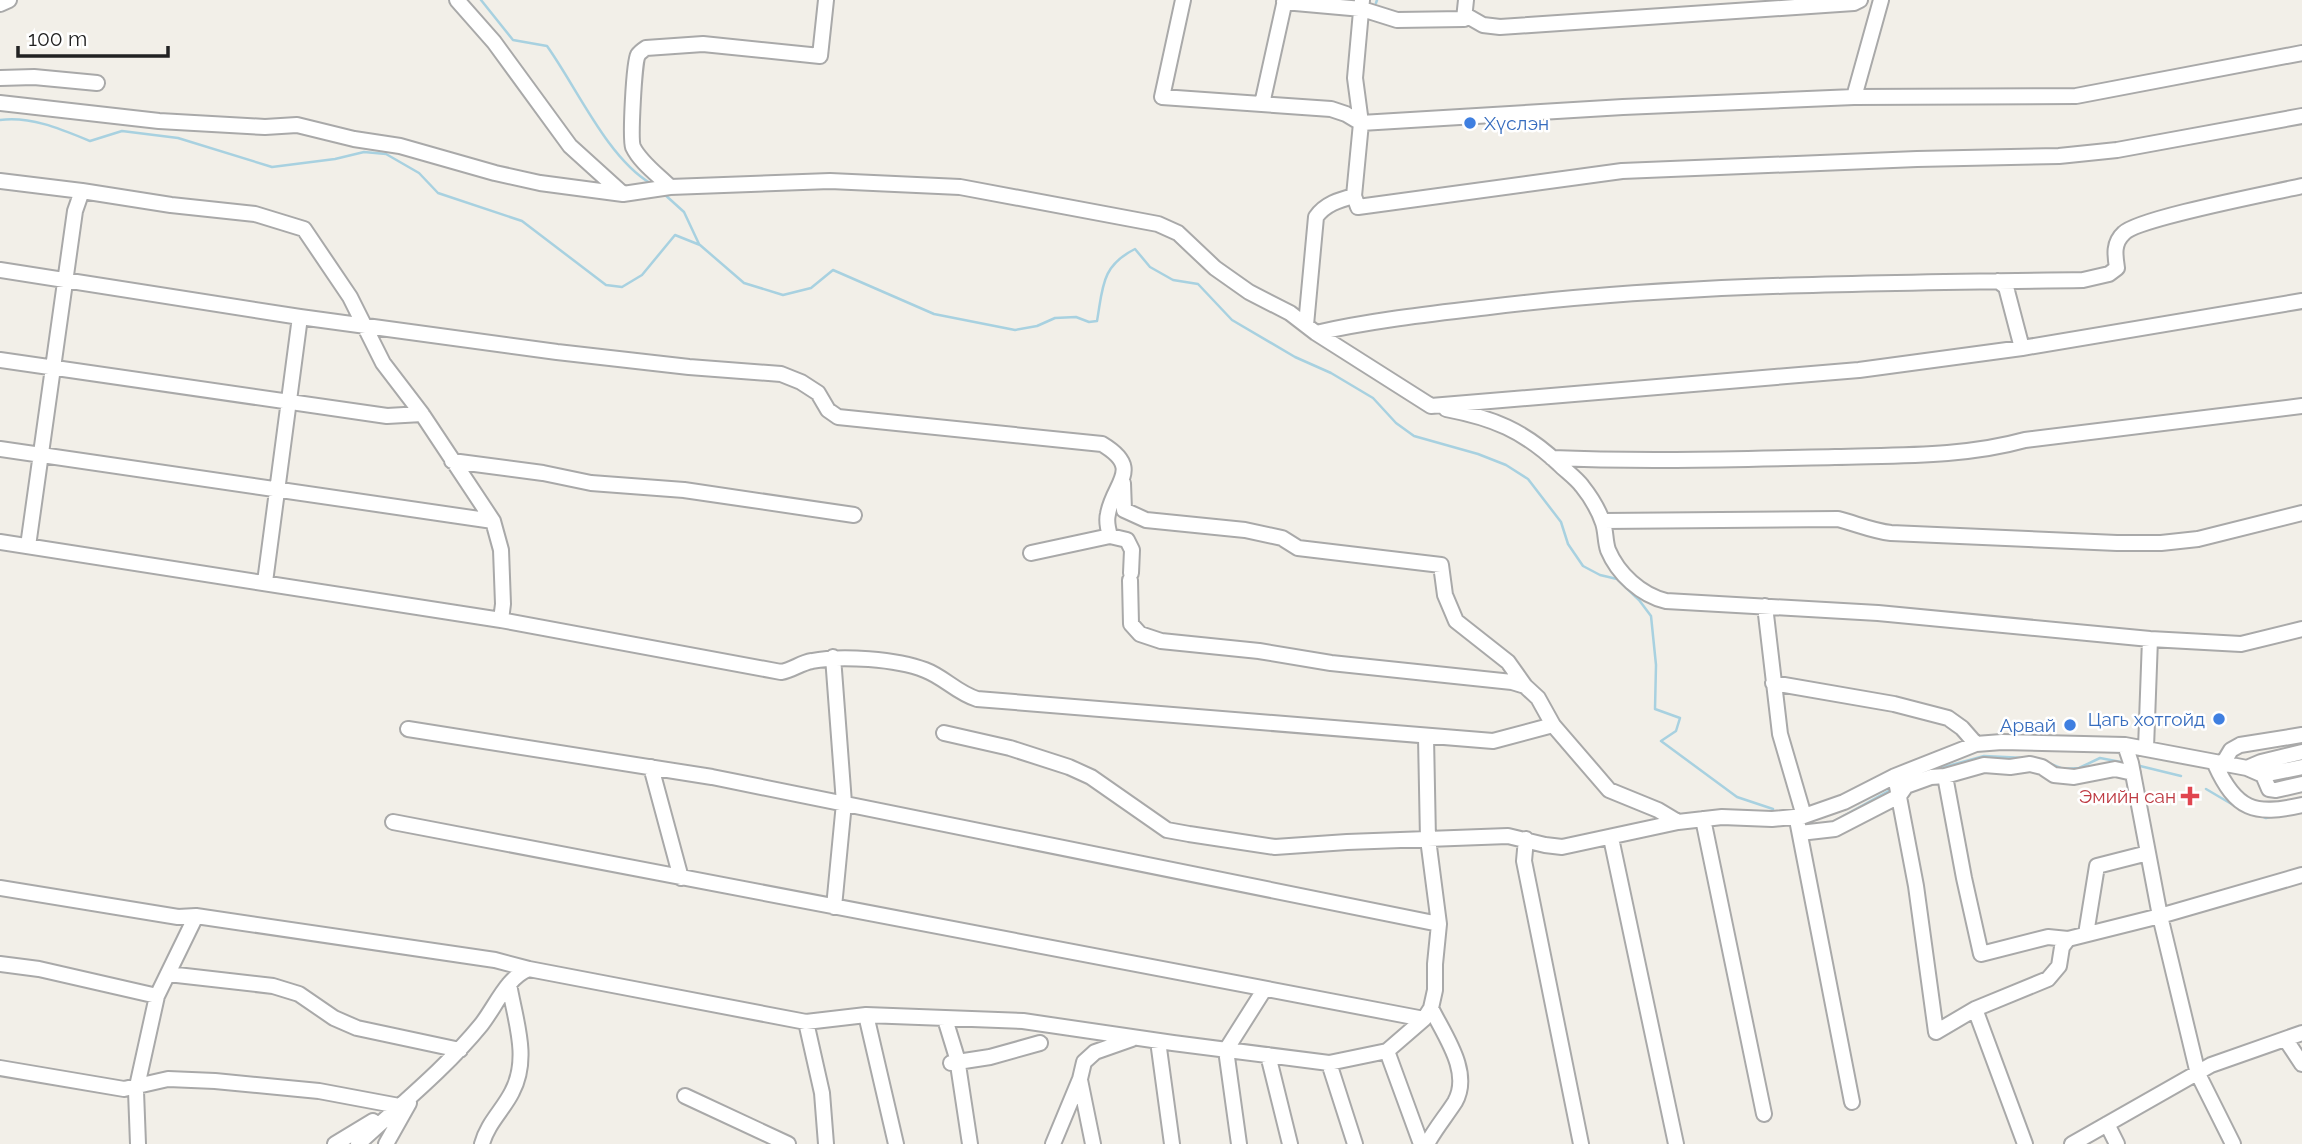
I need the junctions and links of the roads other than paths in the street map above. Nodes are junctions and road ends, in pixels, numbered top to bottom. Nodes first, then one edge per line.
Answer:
1 (9, 0) edge
2 (457, 0) edge
3 (826, 0) edge
4 (1183, 0) edge
5 (1466, 0) edge
6 (1860, 0) edge
7 (1881, 0) edge
8 (1284, 1) edge
9 (0, 4) edge
10 (1362, 5) edge
11 (1464, 19) junction
12 (2302, 53) edge
13 (0, 78) edge
14 (97, 83) dead end
15 (1854, 97) junction
16 (0, 103) edge
17 (1262, 104) junction
18 (2302, 116) edge
19 (1360, 122) junction
20 (0, 181) edge
21 (2302, 186) edge
22 (670, 187) junction
23 (82, 191) junction
24 (623, 194) junction
25 (1353, 195) junction
26 (0, 270) edge
27 (66, 280) junction
28 (1998, 281) junction
29 (2302, 301) edge
30 (300, 317) junction
31 (366, 325) junction
32 (1311, 329) junction
33 (2022, 348) junction
34 (0, 359) edge
35 (54, 367) junction
36 (289, 401) junction
37 (1431, 405) junction
38 (2302, 406) edge
39 (422, 414) junction
40 (0, 449) edge
41 (41, 455) junction
42 (1552, 458) junction
43 (452, 461) junction
44 (1122, 482) junction
45 (279, 490) junction
46 (2302, 513) edge
47 (854, 515) dead end
48 (493, 521) junction
49 (1603, 521) junction
50 (1110, 536) junction
51 (0, 542) edge
52 (28, 546) junction
53 (1031, 553) dead end
54 (265, 582) junction
55 (1765, 606) junction
56 (501, 620) junction
57 (2302, 629) edge
58 (2150, 639) junction
59 (833, 657) junction
60 (1773, 683) junction
61 (1525, 686) junction
62 (1553, 725) junction
63 (408, 729) dead end
64 (944, 733) dead end
65 (2302, 735) edge
66 (1426, 737) junction
67 (1976, 744) junction
68 (2125, 745) junction
69 (2146, 748) junction
70 (2302, 752) edge
71 (2219, 764) junction
72 (651, 767) junction
73 (2302, 767) edge
74 (2247, 768) junction
75 (2133, 773) junction
76 (2263, 775) junction
77 (1895, 776) junction
78 (1945, 776) junction
79 (2302, 784) edge
80 (1899, 796) junction
81 (844, 803) junction
82 (2302, 804) edge
83 (1800, 816) junction
84 (1703, 819) junction
85 (393, 822) dead end
86 (1678, 822) junction
87 (1800, 833) junction
88 (1611, 838) junction
89 (1428, 839) junction
90 (1525, 839) junction
91 (2148, 853) junction
92 (2302, 875) edge
93 (681, 878) junction
94 (0, 887) edge
95 (834, 907) junction
96 (196, 916) junction
97 (2160, 916) junction
98 (1439, 924) junction
99 (2086, 934) junction
100 (2068, 939) junction
101 (0, 964) edge
102 (529, 969) junction
103 (168, 974) junction
104 (509, 984) junction
105 (1264, 990) junction
106 (158, 996) junction
107 (1975, 1009) junction
108 (1427, 1014) junction
109 (866, 1015) junction
110 (945, 1018) junction
111 (806, 1022) junction
112 (2302, 1033) edge
113 (1137, 1038) junction
114 (2286, 1040) junction
115 (1158, 1041) junction
116 (1041, 1043) dead end
117 (460, 1050) junction
118 (1226, 1051) junction
119 (1388, 1051) junction
120 (1268, 1055) junction
121 (954, 1063) junction
122 (1329, 1063) junction
123 (2302, 1064) edge
124 (0, 1068) edge
125 (2198, 1074) junction
126 (1080, 1079) junction
127 (137, 1086) junction
128 (417, 1090) junction
129 (685, 1096) dead end
130 (1852, 1102) dead end
131 (397, 1105) junction
132 (1764, 1114) dead end
133 (2107, 1124) junction
134 (138, 1144) edge
135 (335, 1144) edge
136 (358, 1144) edge
137 (386, 1144) edge
138 (482, 1144) edge
139 (788, 1144) edge
140 (826, 1144) edge
141 (896, 1144) edge
142 (970, 1144) edge
143 (1053, 1144) edge
144 (1093, 1144) edge
145 (1172, 1144) edge
146 (1239, 1144) edge
147 (1290, 1144) edge
148 (1355, 1144) edge
149 (1420, 1144) edge
150 (1427, 1144) edge
151 (1581, 1144) edge
152 (1676, 1144) edge
153 (2025, 1144) edge
154 (2072, 1144) edge
155 (2117, 1144) edge
156 (2233, 1144) edge

1 - 9 street
2 - 24 street
3 - 22 street
4 - 17 street
5 - 11 street
6 - 11 street
7 - 15 street
8 - 10 street
8 - 17 street
10 - 11 street
10 - 19 street
12 - 15 street
13 - 14 street
15 - 19 street
16 - 24 street
17 - 19 street
18 - 25 street
19 - 25 street
20 - 23 street
21 - 28 street
22 - 24 street
22 - 32 street
23 - 27 street
23 - 31 street
25 - 32 street
26 - 27 street
27 - 30 street
27 - 35 street
28 - 32 street
28 - 33 street
29 - 33 street
30 - 31 street
30 - 36 street
31 - 39 street
31 - 44 street
32 - 37 street
33 - 37 street
34 - 35 street
35 - 36 street
35 - 41 street
36 - 39 street
36 - 45 street
37 - 42 street
38 - 42 street
39 - 43 street
40 - 41 street
41 - 45 street
41 - 52 street
42 - 49 street
43 - 47 street
43 - 48 street
44 - 50 street
44 - 61 street
45 - 48 street
45 - 54 street
46 - 49 street
48 - 56 street
49 - 55 street
50 - 53 street
50 - 61 street
51 - 52 street
52 - 54 street
54 - 56 street
55 - 58 street
55 - 60 street
56 - 59 street
57 - 58 street
58 - 69 street
59 - 66 street
59 - 81 street
60 - 67 street
60 - 83 street
61 - 62 street
62 - 66 street
62 - 86 street
63 - 72 street
64 - 89 street
65 - 71 street
66 - 89 street
67 - 68 street
67 - 77 street
68 - 69 street
68 - 75 street
69 - 71 street
70 - 74 street
71 - 74 street
71 - 82 street
72 - 81 street
72 - 93 street
73 - 76 street
74 - 76 street
75 - 78 street
75 - 91 street
76 - 79 street
77 - 80 street
77 - 83 street
78 - 80 street
78 - 100 street
80 - 87 street
80 - 107 street
81 - 95 street
81 - 98 street
83 - 84 street
83 - 87 street
84 - 86 street
84 - 132 street
85 - 93 street
86 - 88 street
87 - 130 street
88 - 90 street
88 - 152 street
89 - 90 street
89 - 98 street
90 - 151 street
91 - 97 street
91 - 99 street
92 - 97 street
93 - 95 street
94 - 96 street
95 - 105 street
96 - 102 street
96 - 103 street
97 - 99 street
97 - 125 street
98 - 108 street
99 - 100 street
100 - 107 street
101 - 106 street
102 - 104 street
102 - 111 street
103 - 106 street
103 - 117 street
104 - 117 street
104 - 138 street
105 - 108 street
105 - 118 street
106 - 127 street
107 - 153 street
108 - 119 street
108 - 150 street
109 - 110 street
109 - 111 street
109 - 141 street
110 - 113 street
110 - 121 street
111 - 140 street
112 - 114 street
113 - 115 street
113 - 126 street
114 - 123 street
114 - 125 street
115 - 118 street
115 - 145 street
116 - 121 street
117 - 128 street
118 - 120 street
118 - 146 street
119 - 122 street
119 - 149 street
120 - 122 street
120 - 147 street
121 - 142 street
122 - 148 street
124 - 127 street
125 - 133 street
125 - 156 street
126 - 143 street
126 - 144 street
127 - 131 street
127 - 134 street
128 - 131 street
128 - 137 street
129 - 139 street
131 - 135 street
131 - 136 street
133 - 154 street
133 - 155 street

